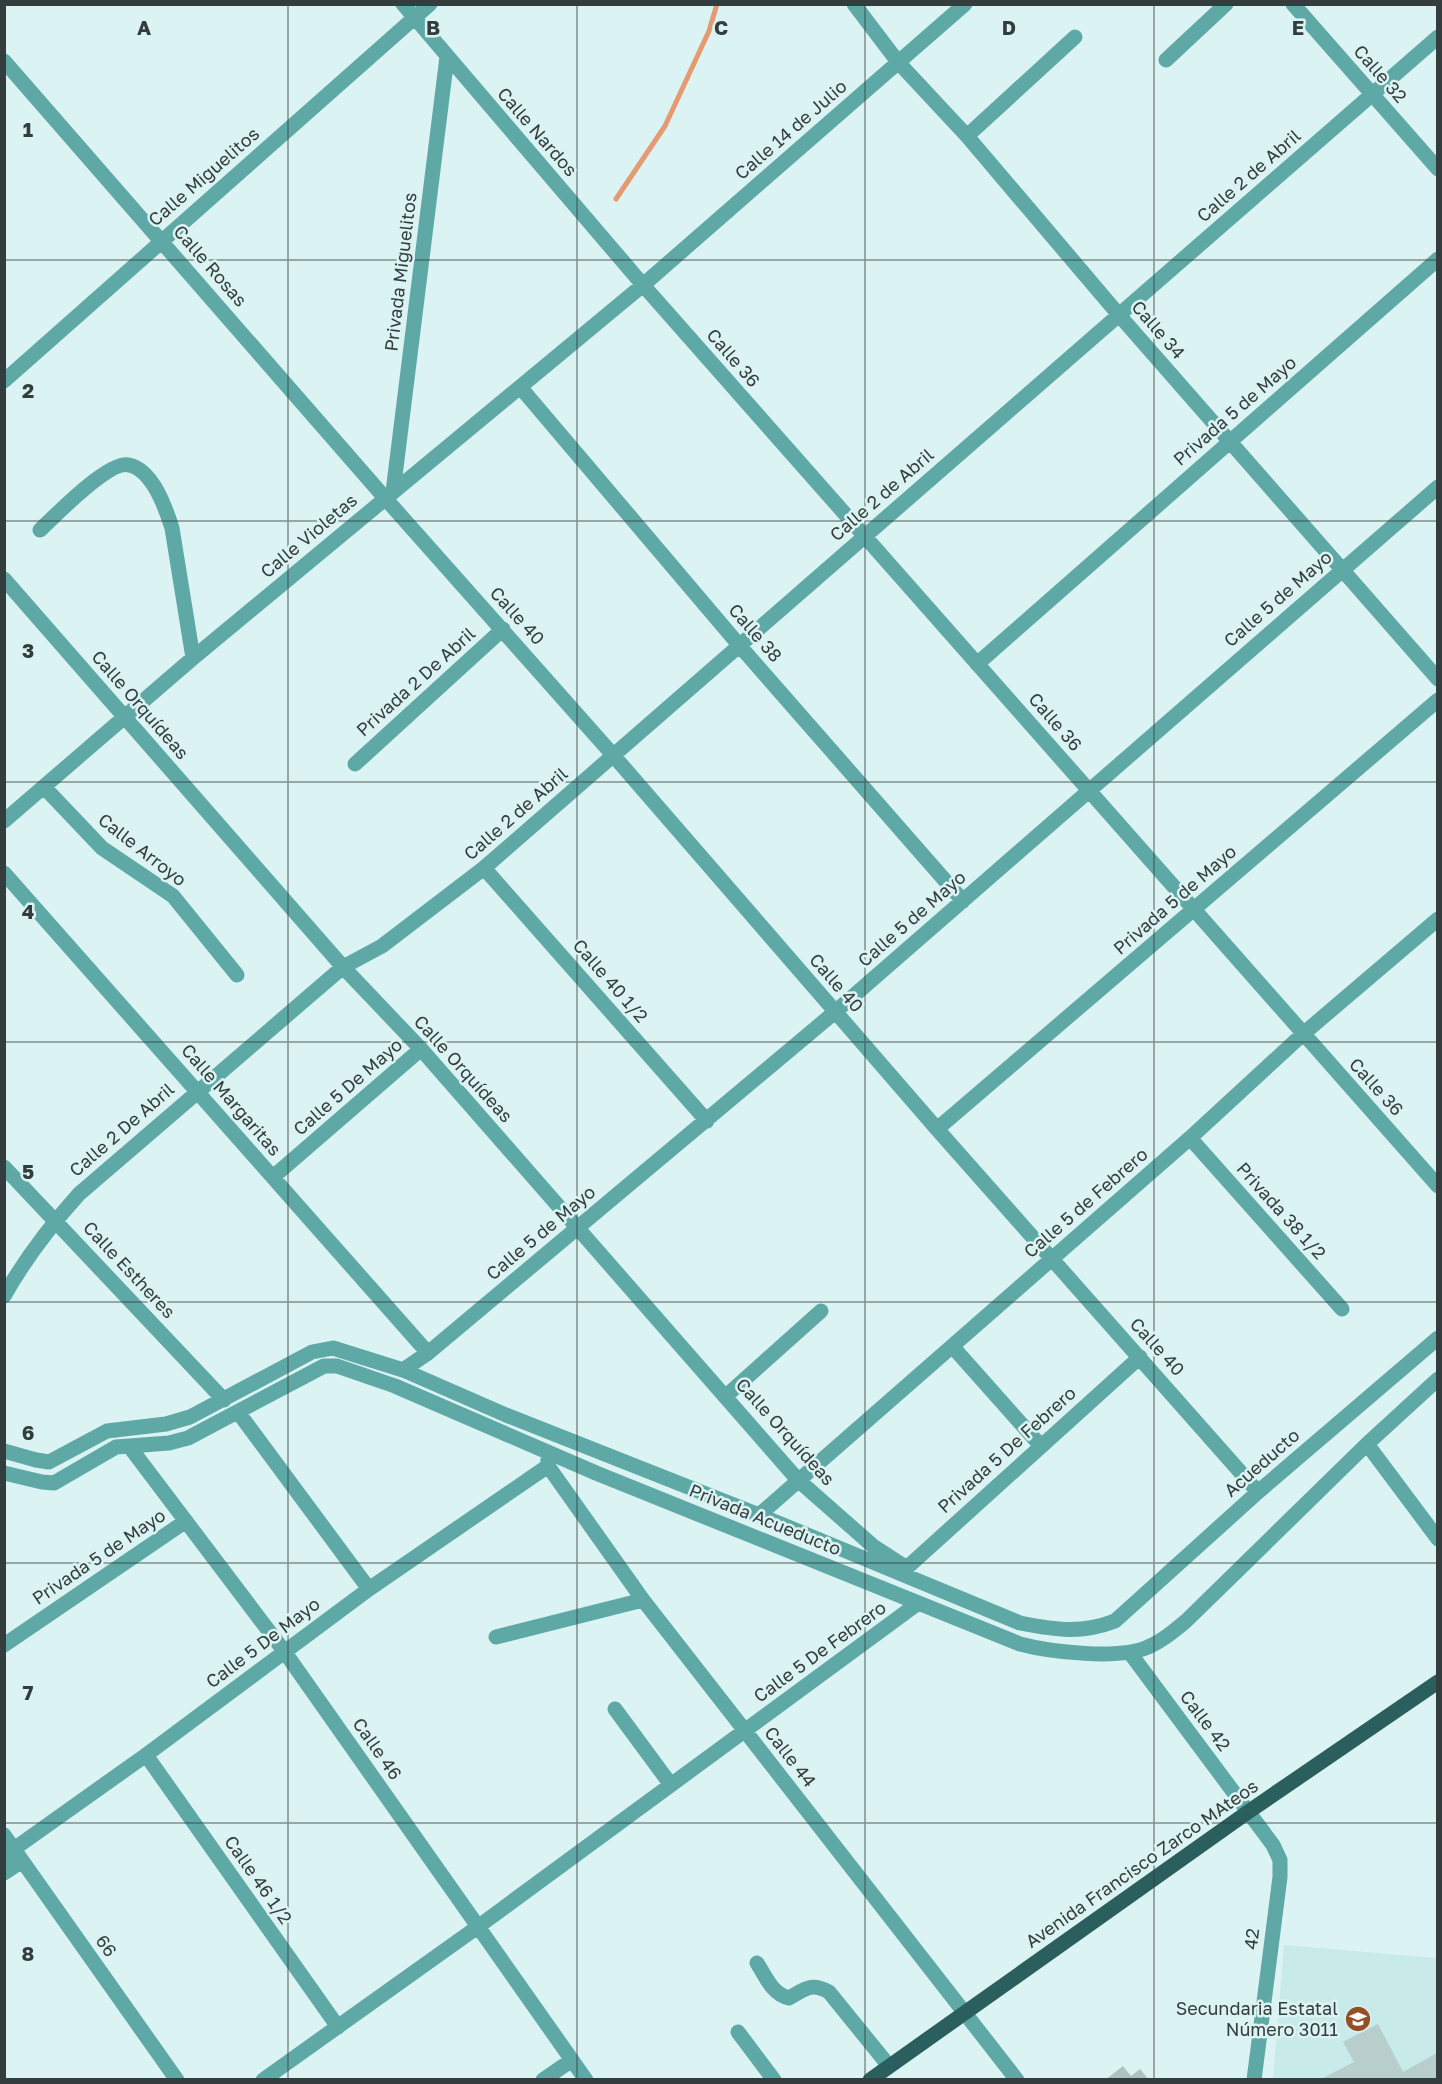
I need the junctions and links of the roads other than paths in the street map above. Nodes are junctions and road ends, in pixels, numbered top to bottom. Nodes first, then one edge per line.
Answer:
1 (403, 4) edge
2 (430, 4) edge
3 (854, 4) edge
4 (965, 4) edge
5 (1226, 4) edge
6 (1293, 4) edge
7 (415, 18) junction
8 (1075, 37) dead end
9 (1437, 38) edge
10 (447, 57) junction
11 (1166, 60) dead end
12 (4, 61) edge
13 (898, 62) junction
14 (1372, 94) junction
15 (967, 136) junction
16 (1437, 169) edge
17 (162, 240) junction
18 (1437, 259) edge
19 (643, 285) junction
20 (1119, 315) junction
21 (4, 381) edge
22 (521, 388) junction
23 (1230, 442) junction
24 (1437, 487) edge
25 (389, 495) junction
26 (40, 530) dead end
27 (864, 536) junction
28 (1342, 570) junction
29 (4, 579) edge
30 (503, 629) junction
31 (739, 645) junction
32 (193, 658) junction
33 (977, 664) junction
34 (1437, 679) edge
35 (1437, 700) edge
36 (125, 717) junction
37 (614, 755) junction
38 (355, 764) dead end
39 (44, 787) junction
40 (1088, 790) junction
41 (4, 821) edge
42 (484, 868) junction
43 (4, 873) edge
44 (963, 901) junction
45 (1193, 909) junction
46 (1437, 919) edge
47 (343, 967) junction
48 (237, 975) dead end
49 (836, 1012) junction
50 (1304, 1035) junction
51 (421, 1049) junction
52 (197, 1091) junction
53 (707, 1120) junction
54 (937, 1129) junction
55 (1191, 1138) junction
56 (4, 1167) edge
57 (273, 1177) junction
58 (1437, 1186) edge
59 (55, 1220) junction
60 (577, 1228) junction
61 (1052, 1259) junction
62 (4, 1296) edge
63 (1342, 1309) dead end
64 (821, 1311) dead end
65 (1437, 1338) edge
66 (952, 1346) junction
67 (428, 1353) junction
68 (1140, 1356) junction
69 (403, 1370) junction
70 (1437, 1379) edge
71 (726, 1396) junction
72 (224, 1400) junction
73 (238, 1412) junction
74 (1367, 1444) junction
75 (129, 1446) junction
76 (1041, 1446) junction
77 (4, 1451) edge
78 (548, 1459) junction
79 (4, 1473) edge
80 (798, 1480) junction
81 (1258, 1492) junction
82 (759, 1515) junction
83 (186, 1521) junction
84 (1437, 1539) edge
85 (825, 1542) junction
86 (818, 1561) junction
87 (904, 1570) junction
88 (369, 1589) junction
89 (643, 1600) junction
90 (918, 1604) junction
91 (1115, 1621) joint
92 (496, 1637) dead end
93 (4, 1645) edge
94 (284, 1651) junction
95 (1130, 1653) junction
96 (1434, 1687) edge
97 (615, 1709) dead end
98 (745, 1731) junction
99 (146, 1755) junction
100 (671, 1785) junction
101 (1248, 1812) junction
102 (4, 1835) edge
103 (14, 1855) edge
104 (4, 1873) edge
105 (479, 1926) junction
106 (757, 1963) dead end
107 (964, 2013) junction
108 (338, 2028) junction
109 (738, 2032) dead end
110 (572, 2060) junction
111 (889, 2066) junction
112 (177, 2079) edge
113 (263, 2079) edge
114 (543, 2079) edge
115 (586, 2079) edge
116 (774, 2079) edge
117 (870, 2079) edge
118 (1017, 2079) edge
119 (1254, 2079) edge

1 - 7 street, Calle Nardos
2 - 7 street, Calle Miguelitos
3 - 13 street, Calle 34
4 - 13 street, Calle 14 de Julio
5 - 11 street
6 - 14 street, Calle 32
7 - 10 street, Calle Nardos
7 - 17 street, Calle Miguelitos
8 - 15 street
9 - 14 street, Calle 2 de Abril
10 - 19 street, Calle Nardos
10 - 25 street, Privada Miguelitos
12 - 17 street, Calle Rosas
13 - 15 street, Calle 34
13 - 19 street, Calle 14 de Julio
14 - 16 street, Calle 32
14 - 20 street, Calle 2 de Abril
15 - 20 street, Calle 34
17 - 21 street, Calle Miguelitos
17 - 25 street, Calle Rosas
18 - 23 street, Privada 5 de Mayo
19 - 22 street, Calle Violetas
19 - 27 street, Calle 36
20 - 23 street, Calle 34
20 - 27 street, Calle 2 de Abril
22 - 25 street, Calle Violetas
22 - 31 street, Calle 38
23 - 28 street, Calle 34
23 - 33 street, Privada 5 de Mayo
24 - 28 street, Calle 5 de Mayo
25 - 30 street, Calle 40
25 - 32 street, Calle Violetas
26 - 32 street
27 - 31 street, Calle 2 de Abril
27 - 33 street, Calle 36
28 - 34 street, Calle 34
28 - 40 street, Calle 5 de Mayo
29 - 36 street, Calle Orquídeas
30 - 37 street, Calle 40
30 - 38 street, Privada 2 De Abril
31 - 37 street, Calle 2 de Abril
31 - 44 street, Calle 38
32 - 36 street, Calle Violetas
33 - 40 street, Calle 36
35 - 45 street, Privada 5 de Mayo
36 - 39 street, Calle Violetas
36 - 47 street, Calle Orquídeas
37 - 42 street, Calle 2 de Abril
37 - 49 street, Calle 40
39 - 41 street, Calle Violetas
39 - 48 street, Calle Arroyo
40 - 44 street, Calle 5 de Mayo
40 - 45 street, Calle 36
42 - 47 street, Calle 2 de Abril
42 - 53 street, Calle 40 1/2
43 - 52 street, Calle Margaritas
44 - 49 street, Calle 5 de Mayo
45 - 50 street, Calle 36
45 - 54 street, Privada 5 de Mayo
46 - 50 street, Calle 5 de Febrero
47 - 51 street, Calle Orquídeas
47 - 52 street, Calle 2 De Abril
49 - 53 street, Calle 5 de Mayo
49 - 54 street, Calle 40
50 - 55 street, Calle 5 de Febrero
50 - 58 street, Calle 36
51 - 57 street, Calle 5 De Mayo
51 - 60 street, Calle Orquídeas
52 - 57 street, Calle Margaritas
52 - 59 street, Calle 2 De Abril
53 - 60 street, Calle 5 de Mayo
54 - 61 street, Calle 40
55 - 61 street, Calle 5 de Febrero
55 - 63 street, Privada 38 1/2
56 - 59 street, Calle Estheres
57 - 67 street, Calle Margaritas
59 - 62 street, Calle 2 De Abril
59 - 72 street, Calle Estheres
60 - 67 street, Calle 5 de Mayo
60 - 71 street, Calle Orquídeas
61 - 66 street, Calle 5 de Febrero
61 - 68 street, Calle 40
64 - 71 street
65 - 81 street, Acueducto
66 - 76 street
66 - 80 street, Calle 5 de Febrero
67 - 69 street, Calle 5 de Mayo
68 - 76 street, Privada 5 De Febrero
68 - 81 street, Calle 40
69 - 72 street, Privada Acueducto
69 - 82 street, Privada Acueducto
70 - 74 street
71 - 80 street, Calle Orquídeas
72 - 77 street, Privada Acueducto
73 - 75 street, Privada Acueducto
73 - 78 street, Privada Acueducto
73 - 88 street
74 - 84 street
74 - 95 street
75 - 79 street, Privada Acueducto
75 - 83 street, Calle 46
76 - 87 street, Privada 5 De Febrero
78 - 86 street, Privada Acueducto
78 - 88 street, Calle 5 De Mayo
78 - 89 street, Calle 44
80 - 82 street, Calle 5 de Febrero
80 - 87 street, Calle Orquídeas
81 - 91 street, Acueducto
82 - 85 street, Privada Acueducto
83 - 93 street, Privada 5 de Mayo
83 - 94 street, Calle 46
85 - 86 street
85 - 87 street, Privada Acueducto
86 - 90 street, Privada Acueducto
87 - 91 street, Privada Acueducto
88 - 94 street, Calle 5 De Mayo
89 - 92 street
89 - 98 street, Calle 44
90 - 95 street, Privada Acueducto
90 - 98 street, Calle 5 De Febrero
94 - 99 street, Calle 5 De Mayo
94 - 105 street, Calle 46
95 - 101 street, Calle 42
96 - 101 main road, Avenida Francisco Zarco MAteos
97 - 100 street
98 - 100 street, Calle 5 De Febrero
98 - 107 street, Calle 44
99 - 103 street, Calle 5 De Mayo
99 - 108 street, Calle 46 1/2
100 - 105 street, Calle 5 De Febrero
101 - 107 main road, Avenida Francisco Zarco MAteos
101 - 119 street, 42
102 - 103 street, 66
103 - 104 street, Calle 5 De Mayo
103 - 112 street, 66
105 - 108 street, Calle 5 De Febrero
105 - 110 street, Calle 46
106 - 111 street
107 - 111 main road, Avenida Francisco Zarco MAteos
107 - 118 street, Calle 44
108 - 113 street, Calle 5 De Febrero
109 - 116 street
110 - 114 street
110 - 115 street, Calle 46
111 - 117 main road, Avenida Francisco Zarco MAteos

